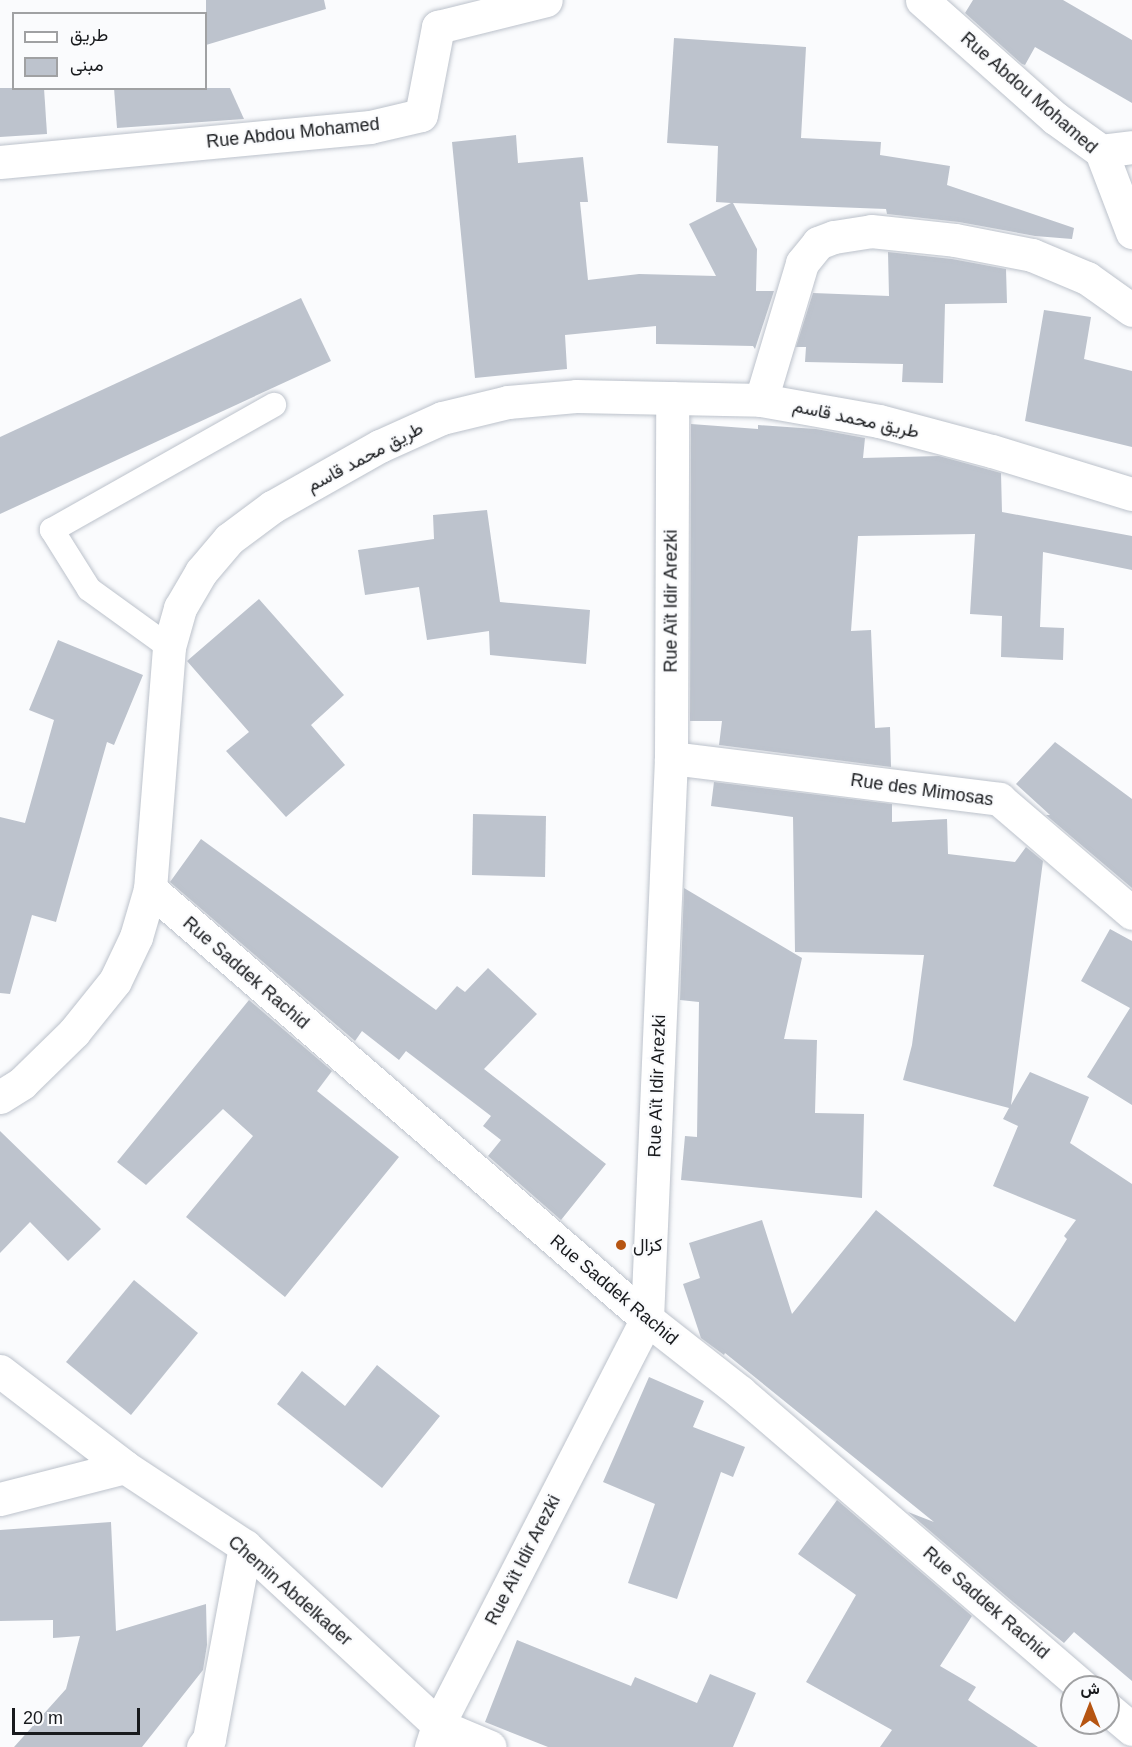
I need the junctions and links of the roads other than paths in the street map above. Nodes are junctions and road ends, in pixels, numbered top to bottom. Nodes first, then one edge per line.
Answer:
1 (546, 0) edge
2 (922, 0) edge
3 (1116, 149) edge
4 (0, 162) edge
5 (1132, 232) edge
6 (1132, 310) edge
7 (672, 398) junction
8 (761, 400) junction
9 (274, 405) dead end
10 (1132, 494) edge
11 (169, 647) junction
12 (671, 758) junction
13 (150, 889) junction
14 (1132, 914) edge
15 (0, 1097) edge
16 (646, 1319) junction
17 (0, 1371) edge
18 (125, 1467) junction
19 (0, 1499) edge
20 (245, 1546) junction
21 (1069, 1675) edge
22 (1120, 1719) edge
23 (1132, 1729) edge
24 (434, 1736) edge
25 (203, 1747) edge
26 (490, 1747) edge

1 - 4 street, Rue Abdou Mohamed
2 - 3 street, Rue Abdou Mohamed
3 - 5 street, Rue Abdou Mohamed
6 - 8 street
7 - 8 street, طريق محمد قاسم
7 - 11 street, طريق محمد قاسم
7 - 12 street, Rue Aït Idir Arezki
8 - 10 street, طريق محمد قاسم
9 - 11 lane
11 - 13 street, طريق محمد قاسم
12 - 14 street, Rue des Mimosas
12 - 16 street, Rue Aït Idir Arezki
13 - 15 street, طريق محمد قاسم
13 - 16 street, Rue Saddek Rachid
16 - 21 street, Rue Saddek Rachid
16 - 24 street, Rue Aït Idir Arezki
17 - 18 street, Chemin Abdelkader
18 - 19 street
18 - 20 street, Chemin Abdelkader
20 - 24 street, Chemin Abdelkader
20 - 25 street
22 - 23 street
24 - 26 street, Chemin Abdelkader

